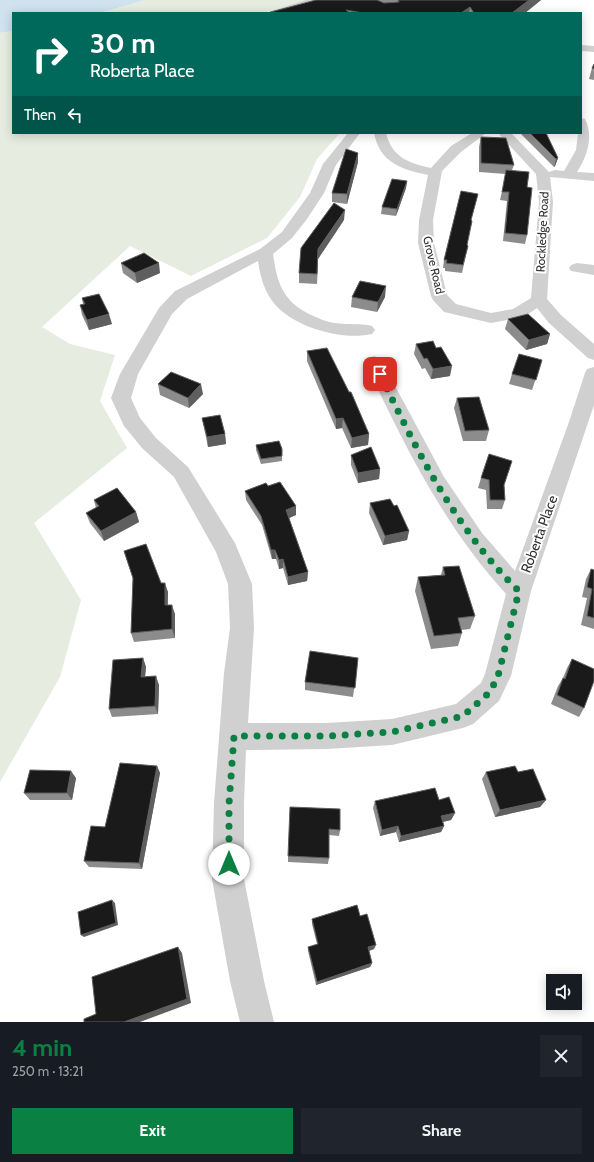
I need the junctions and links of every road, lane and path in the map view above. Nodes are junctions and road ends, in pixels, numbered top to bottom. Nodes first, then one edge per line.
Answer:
1 (315, 0) edge
2 (281, 12) edge
3 (582, 48) edge
4 (594, 49) edge
5 (582, 125) edge
6 (353, 134) edge
7 (380, 134) edge
8 (478, 134) edge
9 (505, 134) edge
10 (436, 173) junction
11 (548, 173) junction
12 (568, 174) junction
13 (594, 177) edge
14 (265, 252) junction
15 (577, 268) dead end
16 (594, 270) edge
17 (539, 300) junction
18 (366, 330) dead end
19 (594, 354) edge
20 (374, 362) dead end
21 (594, 374) edge
22 (519, 591) junction
23 (234, 736) junction
24 (257, 1022) edge

1 - 2 street
3 - 4 street
5 - 12 street
6 - 14 street
7 - 10 street
8 - 10 street, Grove Road
9 - 11 street, Rockledge Road
10 - 17 street, Grove Road
11 - 12 street
11 - 17 street, Rockledge Road
12 - 13 street
14 - 18 street
14 - 23 street
15 - 16 street
17 - 19 street
20 - 22 street
21 - 22 street, Roberta Place
22 - 23 street, Roberta Place
23 - 24 street

